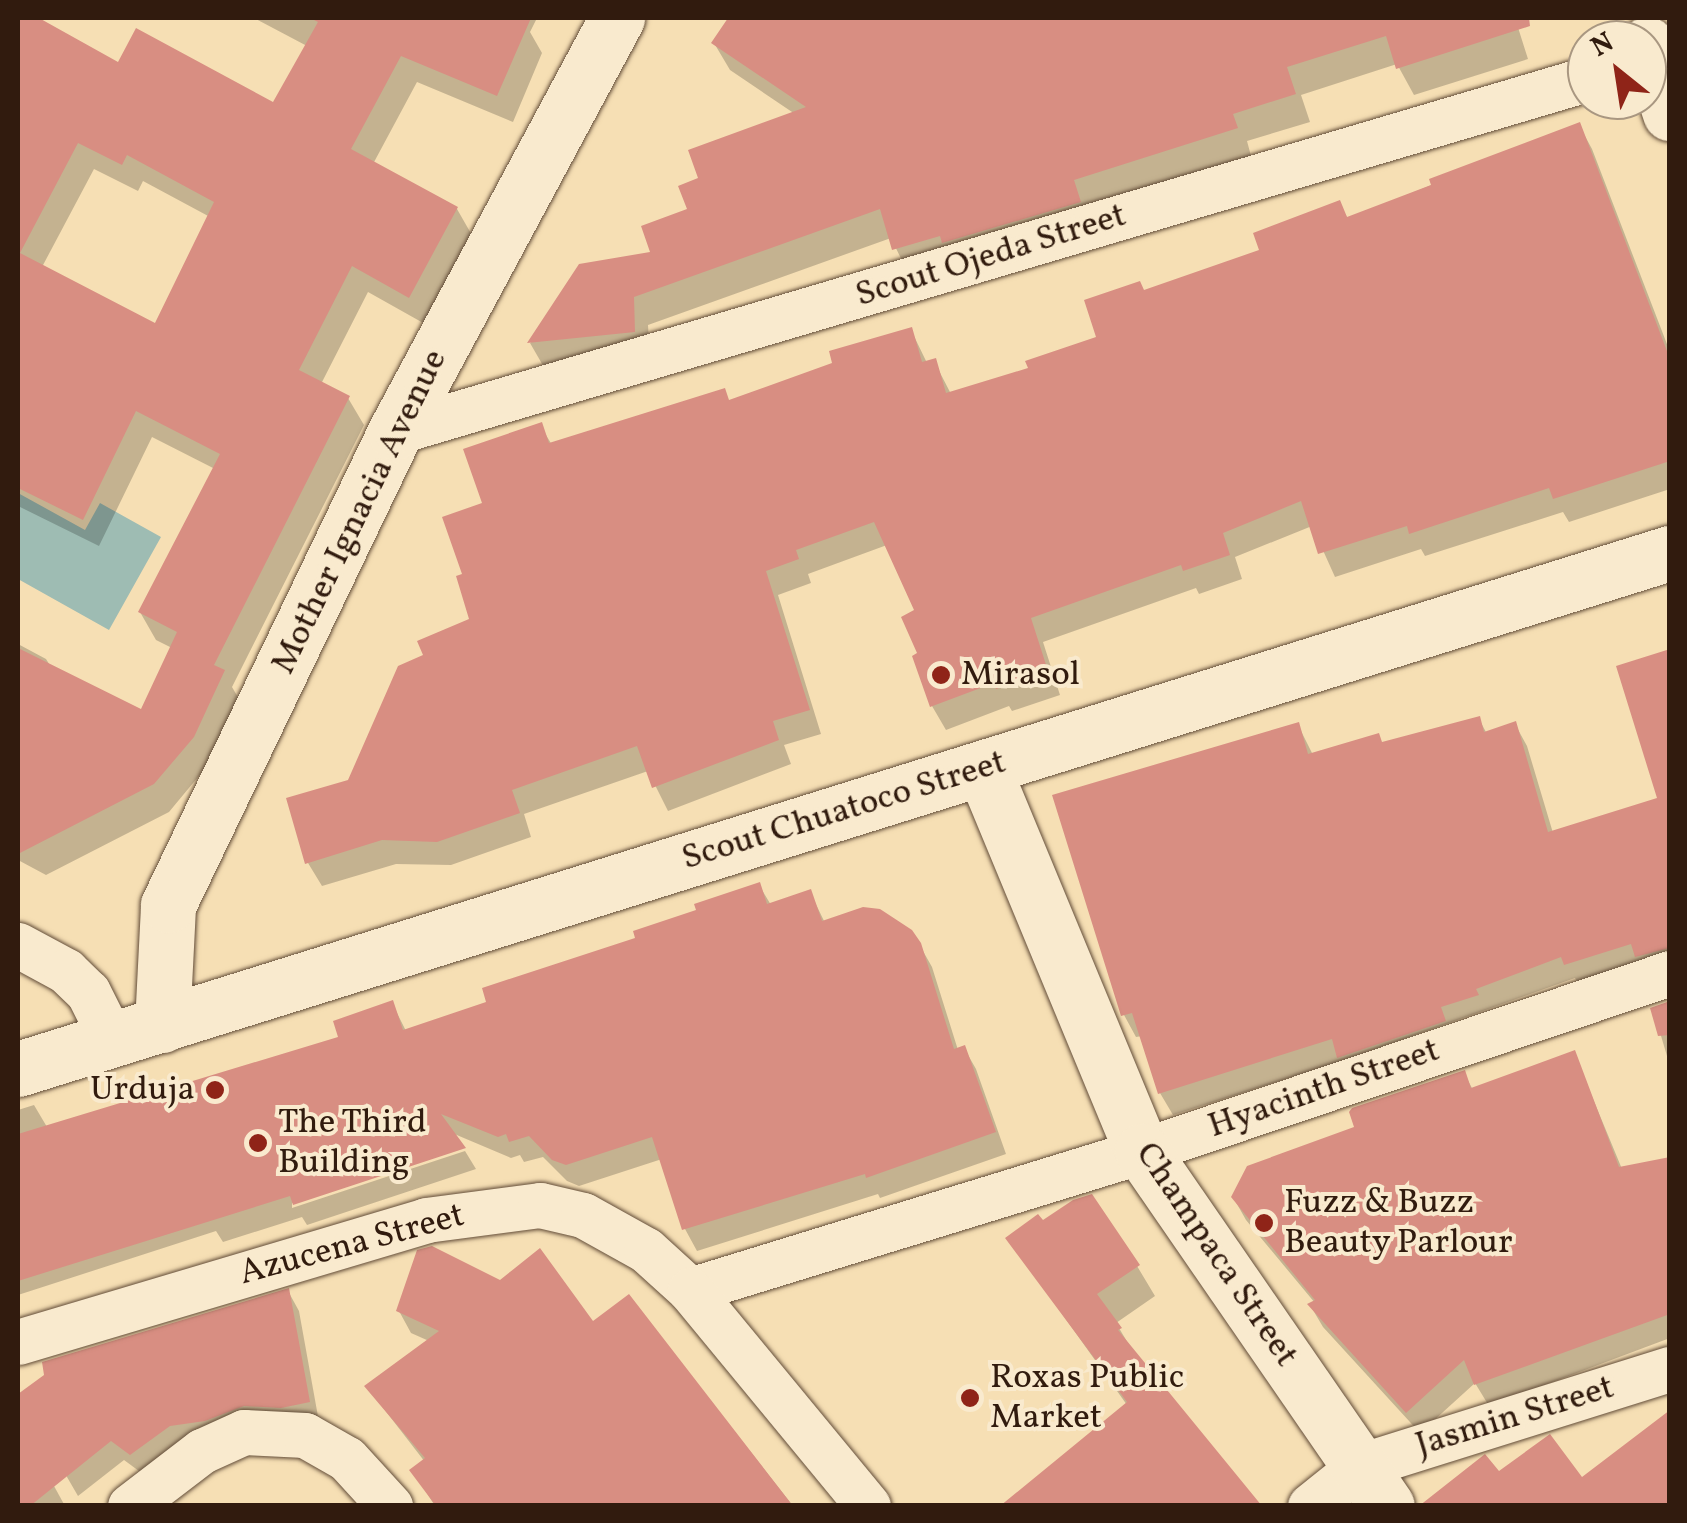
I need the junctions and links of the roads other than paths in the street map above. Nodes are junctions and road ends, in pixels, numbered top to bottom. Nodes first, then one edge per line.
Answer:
1 (618, 18) edge
2 (1567, 85) edge
3 (395, 432) junction
4 (1670, 553) edge
5 (982, 768) junction
6 (18, 945) edge
7 (1670, 973) edge
8 (137, 1033) junction
9 (18, 1069) edge
10 (1142, 1151) junction
11 (690, 1290) junction
12 (18, 1342) edge
13 (1670, 1369) edge
14 (1373, 1486) edge
15 (130, 1506) edge
16 (390, 1506) edge
17 (868, 1506) edge
18 (1310, 1506) edge

1 - 3 street, Mother Ignacia Avenue
2 - 3 street, Scout Ojeda Street
3 - 8 street, Mother Ignacia Avenue
4 - 5 street, Scout Chuatoco Street
5 - 8 street, Scout Chuatoco Street
5 - 10 street, Champaca Street
6 - 8 street
7 - 10 street, Hyacinth Street
8 - 9 street, Scout Chuatoco Street
10 - 11 street, Hyacinth Street
10 - 14 street, Champaca Street
11 - 12 street, Azucena Street
11 - 17 street, Azucena Street
13 - 14 street, Jasmin Street
14 - 18 street
15 - 16 street

